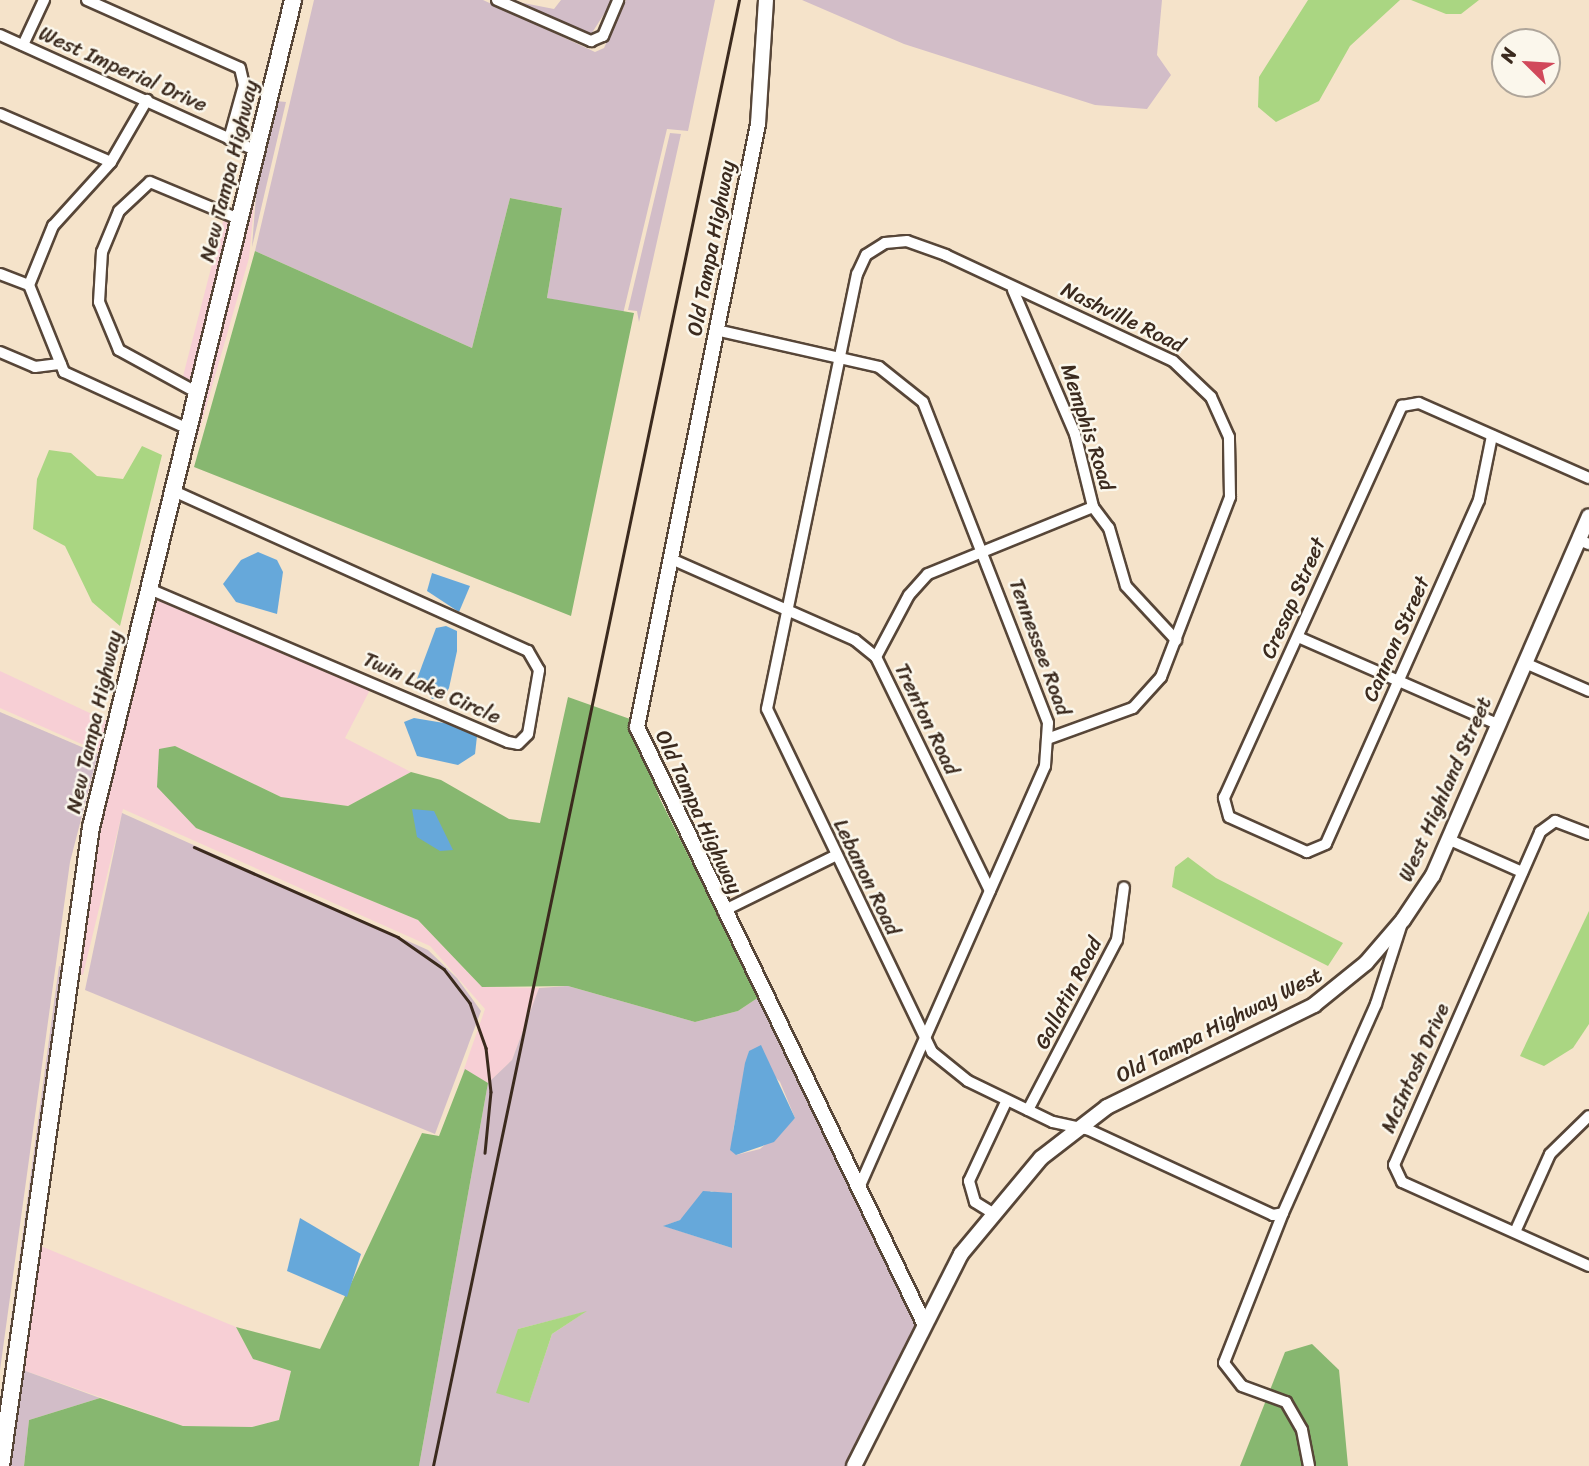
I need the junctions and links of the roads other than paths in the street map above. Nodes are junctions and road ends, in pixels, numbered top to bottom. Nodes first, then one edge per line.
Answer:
1 (44, 0) edge
2 (87, 0) edge
3 (293, 0) edge
4 (497, 0) edge
5 (618, 0) edge
6 (766, 0) edge
7 (0, 35) edge
8 (23, 45) junction
9 (147, 100) junction
10 (0, 114) edge
11 (229, 139) junction
12 (255, 149) junction
13 (111, 162) junction
14 (239, 219) junction
15 (0, 274) edge
16 (29, 285) junction
17 (1013, 289) junction
18 (716, 330) junction
19 (0, 352) edge
20 (840, 356) junction
21 (61, 364) junction
22 (196, 391) junction
23 (188, 429) junction
24 (1492, 436) junction
25 (1589, 478) edge
26 (172, 491) junction
27 (1093, 508) junction
28 (1589, 516) edge
29 (1584, 542) edge
30 (984, 550) junction
31 (669, 558) junction
32 (147, 588) junction
33 (786, 609) junction
34 (1298, 637) junction
35 (1176, 640) junction
36 (876, 657) junction
37 (1525, 663) junction
38 (1398, 682) junction
39 (1589, 691) edge
40 (1497, 724) junction
41 (1050, 738) junction
42 (1589, 834) edge
43 (1450, 840) junction
44 (1319, 851) joint
45 (835, 856) junction
46 (1522, 872) junction
47 (1124, 887) dead end
48 (990, 891) junction
49 (723, 911) junction
50 (1403, 920) junction
51 (924, 1039) junction
52 (1007, 1100) junction
53 (1028, 1110) junction
54 (1589, 1116) edge
55 (1076, 1129) junction
56 (859, 1187) junction
57 (991, 1212) junction
58 (1283, 1213) junction
59 (1516, 1232) junction
60 (1589, 1266) edge
61 (924, 1323) junction
62 (1, 1466) edge
63 (854, 1466) edge
64 (1308, 1466) edge

1 - 8 street
2 - 11 street
3 - 12 main road, New Tampa Highway
4 - 5 street
6 - 18 main road, Old Tampa Highway
7 - 8 street, West Imperial Drive
8 - 9 street, West Imperial Drive
9 - 11 street, West Imperial Drive
9 - 13 street
10 - 13 street
11 - 12 street, West Imperial Drive
12 - 14 main road, New Tampa Highway
13 - 16 street
14 - 22 main road, New Tampa Highway
14 - 22 street
15 - 16 street
16 - 21 street
17 - 20 street, Nashville Road
17 - 27 street, Memphis Road
17 - 35 street, Nashville Road
18 - 20 street, Tennessee Road
18 - 31 main road, Old Tampa Highway
19 - 21 street
20 - 30 street, Tennessee Road
20 - 33 street, Lebanon Road
21 - 23 street
22 - 23 main road, New Tampa Highway
23 - 26 main road, New Tampa Highway
24 - 25 street
24 - 34 street, Cresap Street
24 - 38 street, Cannon Street
26 - 32 main road, New Tampa Highway
26 - 32 street, Twin Lake Circle
27 - 30 street
27 - 35 street, Memphis Road
28 - 29 main road, West Highland Street
29 - 37 main road, West Highland Street
30 - 36 street
30 - 41 street, Tennessee Road
31 - 33 street, Trenton Road
31 - 49 main road, Old Tampa Highway
32 - 62 main road, New Tampa Highway
33 - 36 street, Trenton Road
33 - 45 street, Lebanon Road
34 - 38 street
34 - 44 street, Cresap Street
35 - 41 street, Nashville Road
36 - 48 street, Trenton Road
37 - 39 street
37 - 40 main road, West Highland Street
38 - 40 street
38 - 44 street, Cannon Street
40 - 43 main road, West Highland Street
41 - 48 street, Tennessee Road
42 - 46 street, McIntosh Drive
43 - 46 street
43 - 50 main road, West Highland Street
45 - 49 street
45 - 51 street, Lebanon Road
46 - 59 street, McIntosh Drive
47 - 53 street, Gallatin Road
48 - 51 street, Tennessee Road
49 - 56 main road, Old Tampa Highway
50 - 55 main road, Old Tampa Highway West
50 - 58 street, West Highland Street
51 - 52 street, Lebanon Road
51 - 56 street, Tennessee Road
52 - 53 street, Lebanon Road
52 - 57 street
53 - 55 street, Lebanon Road
54 - 59 street
55 - 57 main road, Old Tampa Highway West
55 - 58 street, Lebanon Road
56 - 61 main road, Old Tampa Highway
57 - 61 main road, Old Tampa Highway West
58 - 64 street, West Highland Street
59 - 60 street, McIntosh Drive
61 - 63 main road

